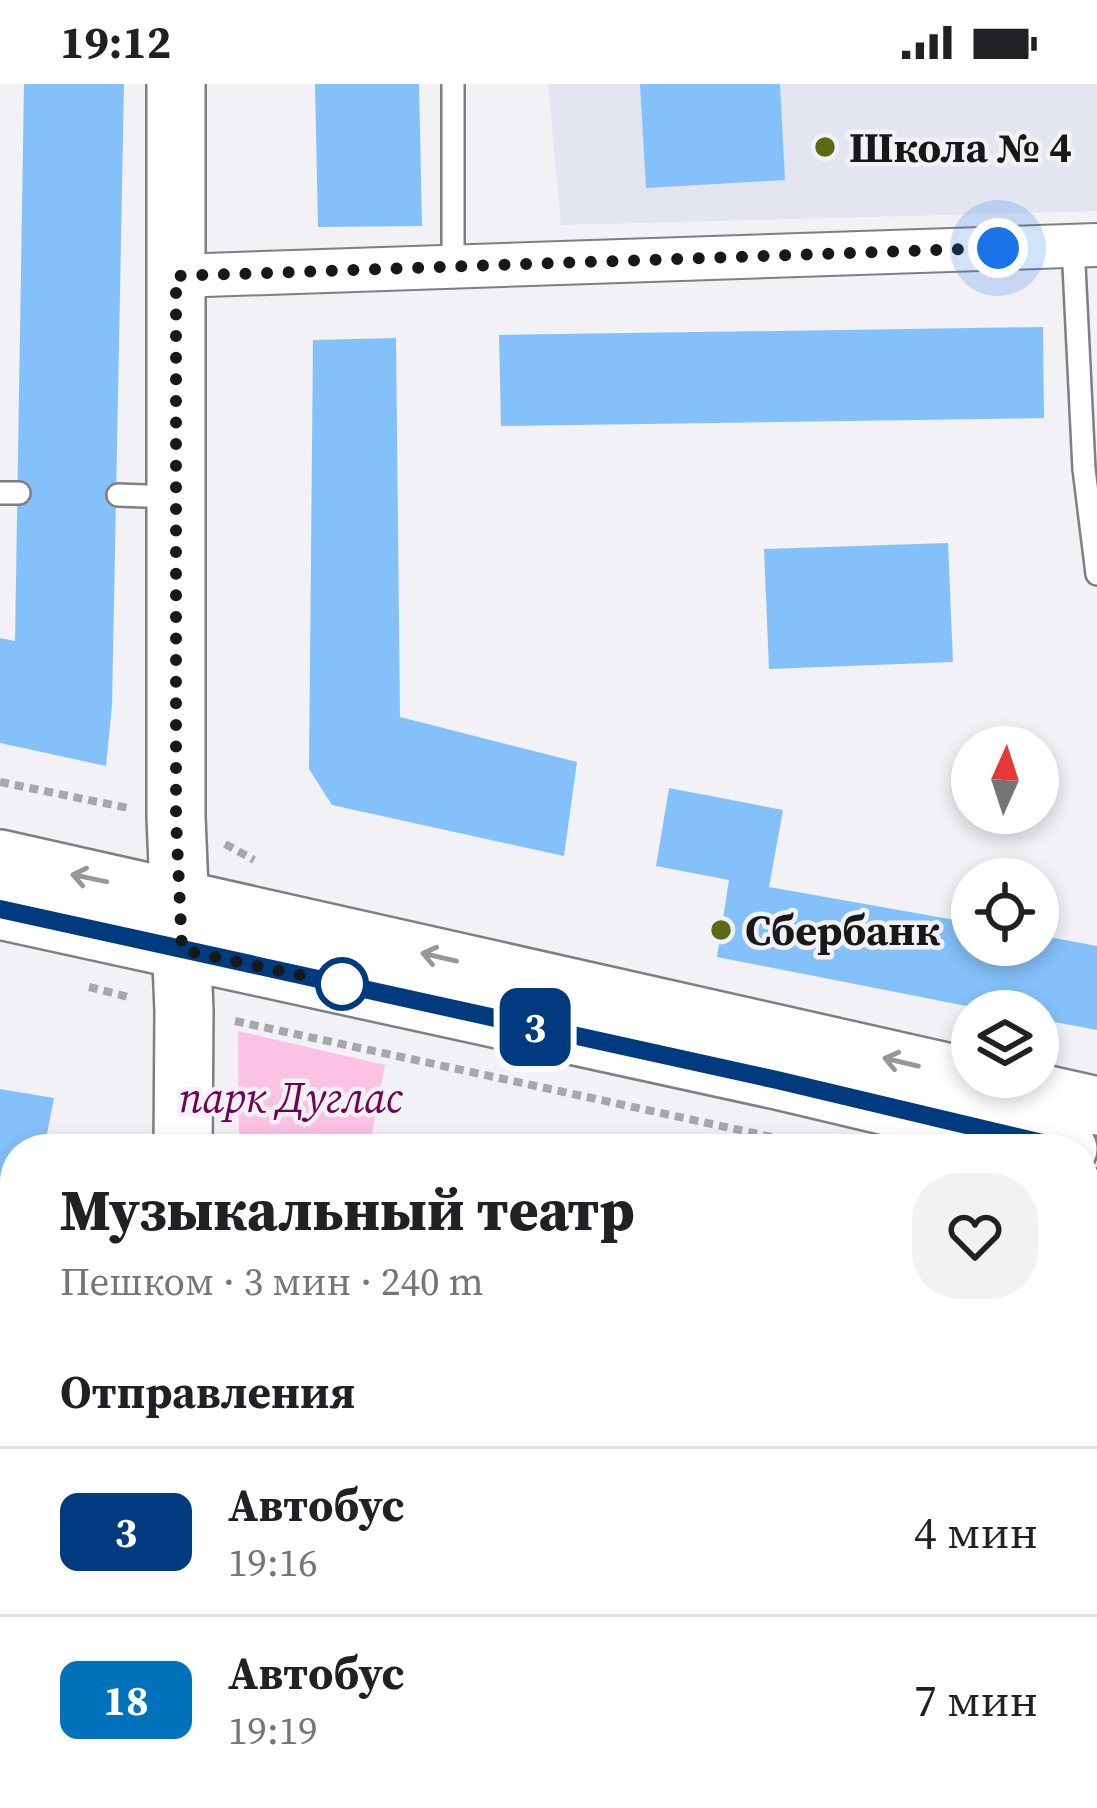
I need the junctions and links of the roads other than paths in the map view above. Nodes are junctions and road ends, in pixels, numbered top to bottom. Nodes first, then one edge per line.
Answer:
1 (176, 84) edge
2 (452, 84) edge
3 (1085, 245) edge
4 (453, 266) junction
5 (176, 276) junction
6 (118, 495) dead end
7 (177, 497) junction
8 (1097, 574) edge
9 (0, 859) edge
10 (0, 910) edge
11 (180, 923) junction
12 (1097, 1106) edge
13 (183, 1134) edge
14 (1005, 1134) edge

1 - 5 main road
2 - 4 lane
3 - 4 street
3 - 8 lane
4 - 5 street
5 - 7 main road
6 - 7 lane
7 - 11 main road
11 -> 9 main road
10 - 11 main road
12 -> 11 main road
11 - 13 main road
11 - 14 main road

